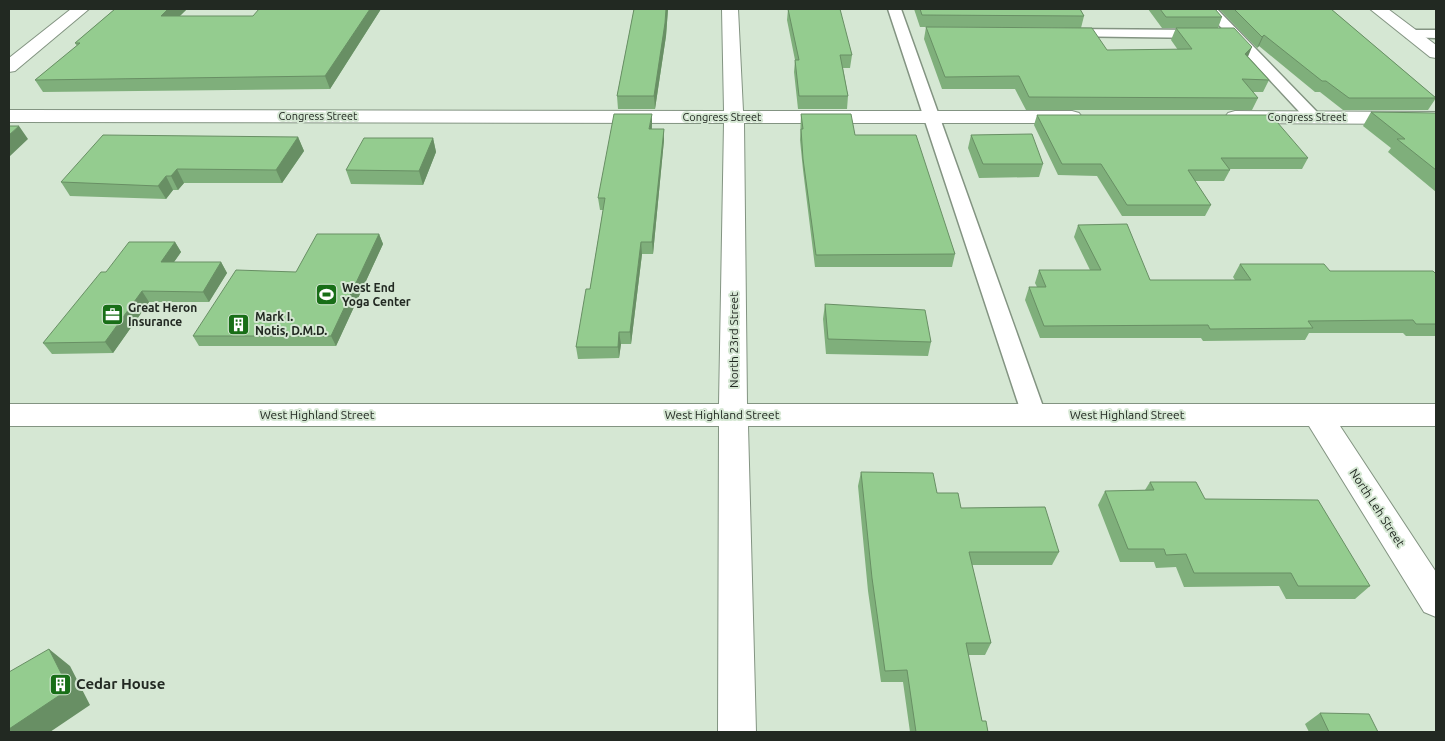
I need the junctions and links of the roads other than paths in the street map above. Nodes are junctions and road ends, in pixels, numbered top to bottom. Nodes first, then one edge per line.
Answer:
1 (81, 9) edge
2 (730, 9) edge
3 (894, 9) edge
4 (1210, 9) edge
5 (1378, 9) edge
6 (1049, 33) edge
7 (1234, 34) junction
8 (1412, 34) junction
9 (1436, 34) edge
10 (1436, 53) edge
11 (9, 67) edge
12 (9, 116) edge
13 (734, 117) junction
14 (932, 117) junction
15 (1088, 117) edge
16 (1215, 117) edge
17 (1313, 118) junction
18 (1436, 118) edge
19 (9, 415) edge
20 (733, 415) junction
21 (1034, 415) junction
22 (1317, 415) junction
23 (1436, 415) edge
24 (1436, 601) edge
25 (737, 732) edge

1 - 11 street
2 - 13 street, North 23rd Street
3 - 14 lane
4 - 7 lane
5 - 8 street
6 - 7 lane
7 - 17 lane
8 - 9 lane
8 - 10 street
12 - 13 street, Congress Street
13 - 14 street, Congress Street
13 - 20 street, North 23rd Street
14 - 15 street, Congress Street
14 - 21 lane
16 - 17 street, Congress Street
17 - 18 street, Congress Street
19 - 20 street, West Highland Street
20 - 21 street, West Highland Street
20 - 25 street, North 23rd Street
21 - 22 street, West Highland Street
22 - 23 street, West Highland Street
22 - 24 street, North Leh Street

